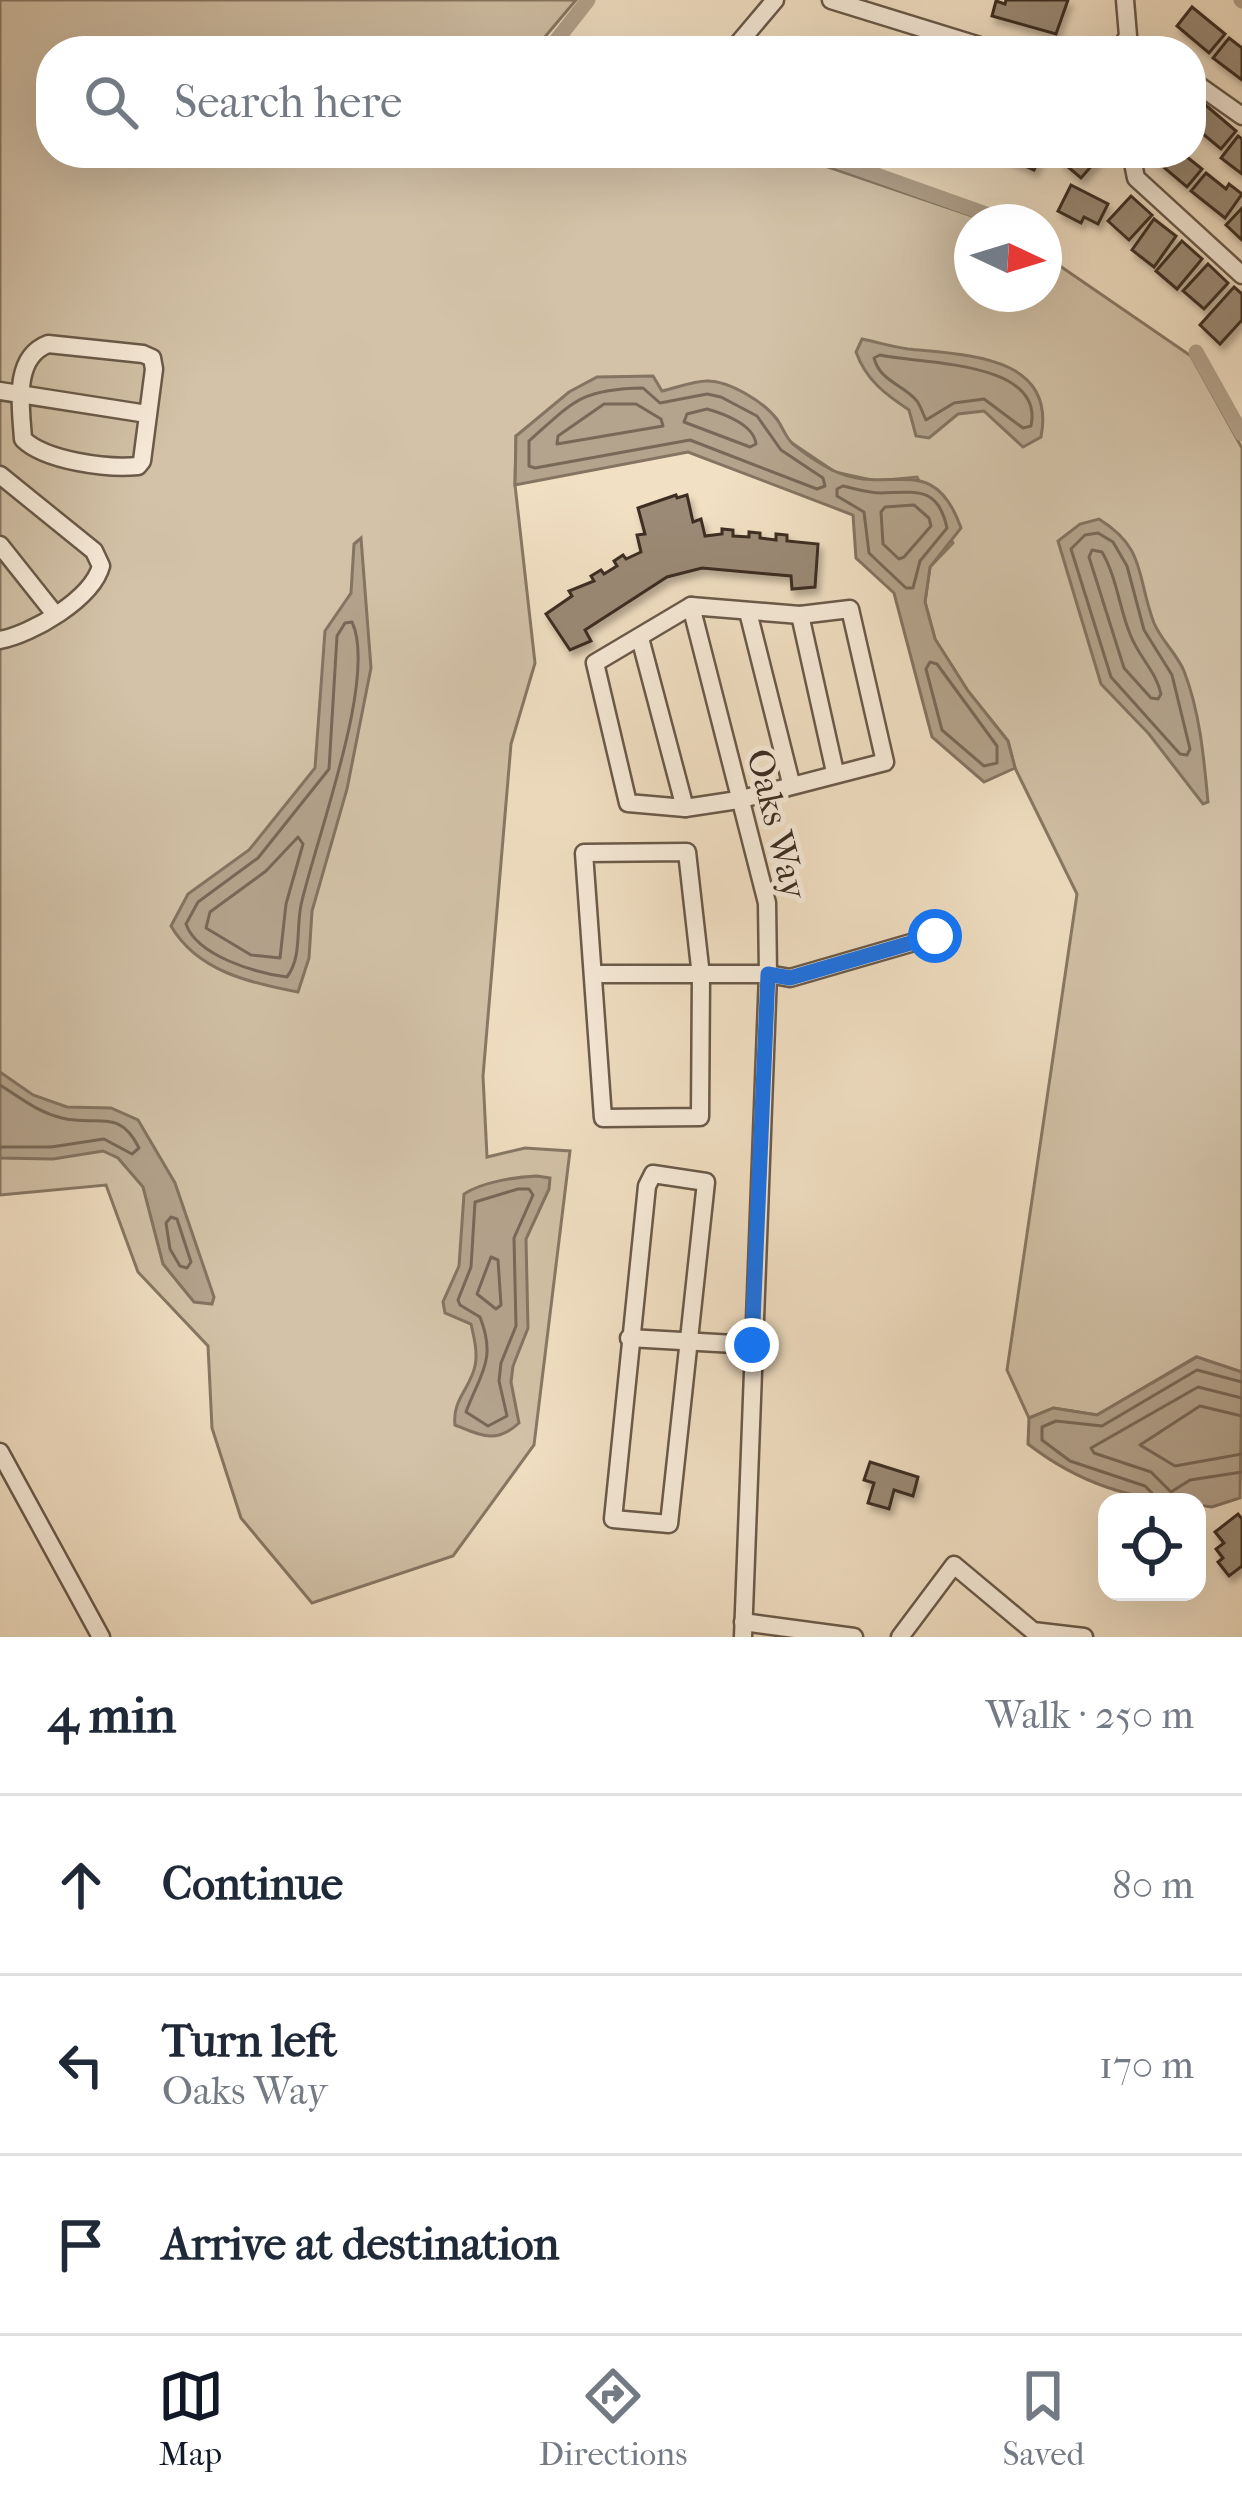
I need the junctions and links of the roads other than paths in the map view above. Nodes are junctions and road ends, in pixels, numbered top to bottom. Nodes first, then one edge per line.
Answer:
1 (775, 0) edge
2 (831, 0) edge
3 (1125, 0) edge
4 (745, 36) edge
5 (947, 36) edge
6 (1128, 36) edge
7 (1206, 89) edge
8 (1242, 116) edge
9 (1134, 168) edge
10 (1242, 275) edge
11 (0, 391) edge
12 (21, 396) junction
13 (147, 414) junction
14 (0, 475) edge
15 (0, 545) edge
16 (691, 606) junction
17 (748, 611) junction
18 (55, 613) junction
19 (800, 614) junction
20 (640, 638) junction
21 (0, 640) edge
22 (835, 772) junction
23 (790, 783) junction
24 (738, 800) junction
25 (686, 808) junction
26 (935, 936) dead end
27 (594, 974) junction
28 (768, 974) junction
29 (700, 976) junction
30 (629, 1338) junction
31 (688, 1344) junction
32 (752, 1345) junction
33 (0, 1452) edge
34 (743, 1630) edge
35 (1031, 1634) edge
36 (100, 1637) edge
37 (854, 1637) edge
38 (900, 1637) edge
39 (1084, 1637) edge

1 - 4 street
2 - 5 street
3 - 6 street
7 - 8 street
9 - 10 street
11 - 12 street
12 - 13 street
12 - 13 street
12 - 13 street
14 - 18 street
15 - 18 street
16 - 17 street
16 - 20 street
16 - 24 street, Oaks Way
17 - 19 street
17 - 23 street
18 - 21 street
19 - 22 street
19 - 22 street
20 - 25 street
20 - 25 street
22 - 23 street
23 - 24 street
24 - 25 street
24 - 28 street, Oaks Way
26 - 28 street
27 - 29 street
27 - 29 street
27 - 29 street
28 - 29 street
28 - 32 street, Oaks Way
30 - 31 street
30 - 31 street
30 - 31 street
31 - 32 street
32 - 34 street, Oaks Way
33 - 36 street
34 - 37 street
35 - 38 street
35 - 39 street

